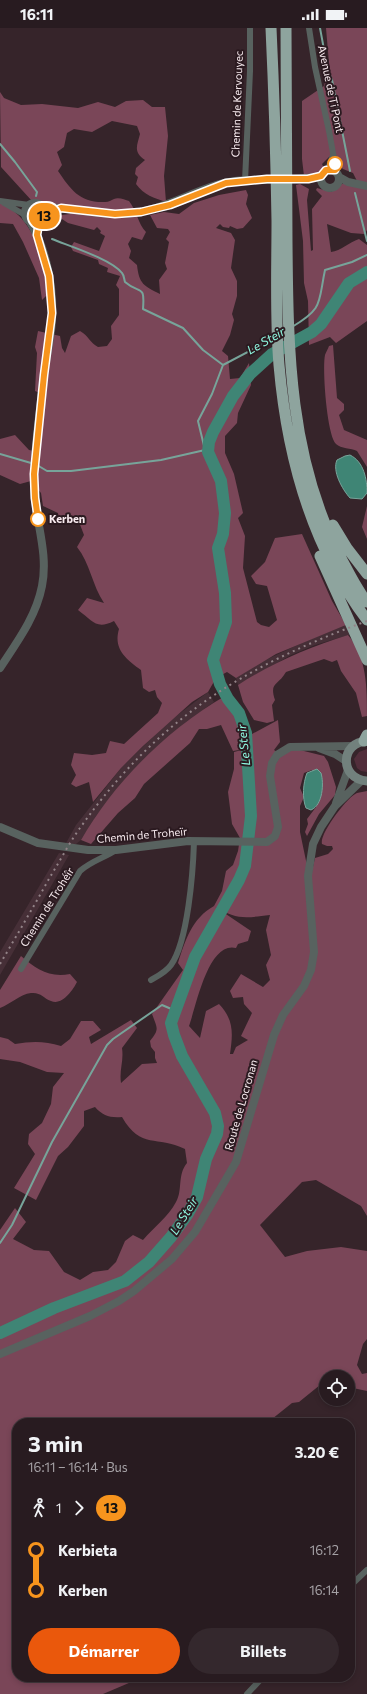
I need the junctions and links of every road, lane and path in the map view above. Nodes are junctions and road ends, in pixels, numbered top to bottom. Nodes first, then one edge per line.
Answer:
1 (250, 28) edge
2 (271, 28) edge
3 (286, 28) edge
4 (309, 28) edge
5 (281, 165) junction
6 (334, 172) junction
7 (321, 180) junction
8 (245, 181) junction
9 (348, 182) junction
10 (336, 185) junction
11 (367, 186) edge
12 (281, 188) junction
13 (1, 201) edge
14 (29, 205) junction
15 (42, 207) junction
16 (57, 209) junction
17 (27, 219) junction
18 (42, 219) junction
19 (37, 235) junction
20 (283, 317) junction
21 (285, 362) junction
22 (294, 464) junction
23 (309, 477) junction
24 (367, 574) edge
25 (367, 602) edge
26 (365, 617) edge
27 (367, 660) edge
28 (0, 668) edge
29 (366, 739) edge
30 (315, 746) junction
31 (353, 746) junction
32 (347, 765) junction
33 (364, 781) edge
34 (335, 806) junction
35 (0, 827) edge
36 (194, 842) junction
37 (116, 850) junction
38 (21, 968) dead end
39 (152, 980) dead end
40 (0, 1354) edge
41 (367, 1570) edge
42 (355, 1581) edge
43 (258, 1682) edge
44 (247, 1694) edge

1 - 8 street, Chemin de Kervouyec
2 - 5 highway
3 - 5 highway
4 - 6 street, Avenue de Ti Pont
5 - 12 highway
6 - 7 street
6 - 9 street
6 - 10 street
7 - 8 street
7 - 10 street
8 - 16 street
9 - 10 street
9 - 11 street
12 - 20 highway
12 - 20 highway
13 - 14 street
13 - 17 street
14 - 15 street
14 - 17 street
15 - 16 street
15 - 18 street
16 - 18 street
17 - 18 street
17 - 19 street
18 - 19 street
19 - 28 street
20 - 21 highway
21 - 22 highway
21 - 23 highway
22 - 26 highway
22 - 27 highway
23 - 24 highway
23 - 25 highway
29 - 31 main road
30 - 31 street, Chemin de Troheïr
30 - 32 street, Chemin de Troheïr
30 - 36 street, Chemin de Troheïr
31 - 32 main road
32 - 33 main road
32 - 34 street, Route de Locronan
33 - 34 street, Route de Locronan
34 - 40 street, Route de Locronan
35 - 37 street, Chemin de Troheïr
36 - 37 street, Chemin de Troheïr
36 - 39 street, Chemin de Troheïr
37 - 38 street, Chemin de Trohéîr
41 - 42 street
43 - 44 street

